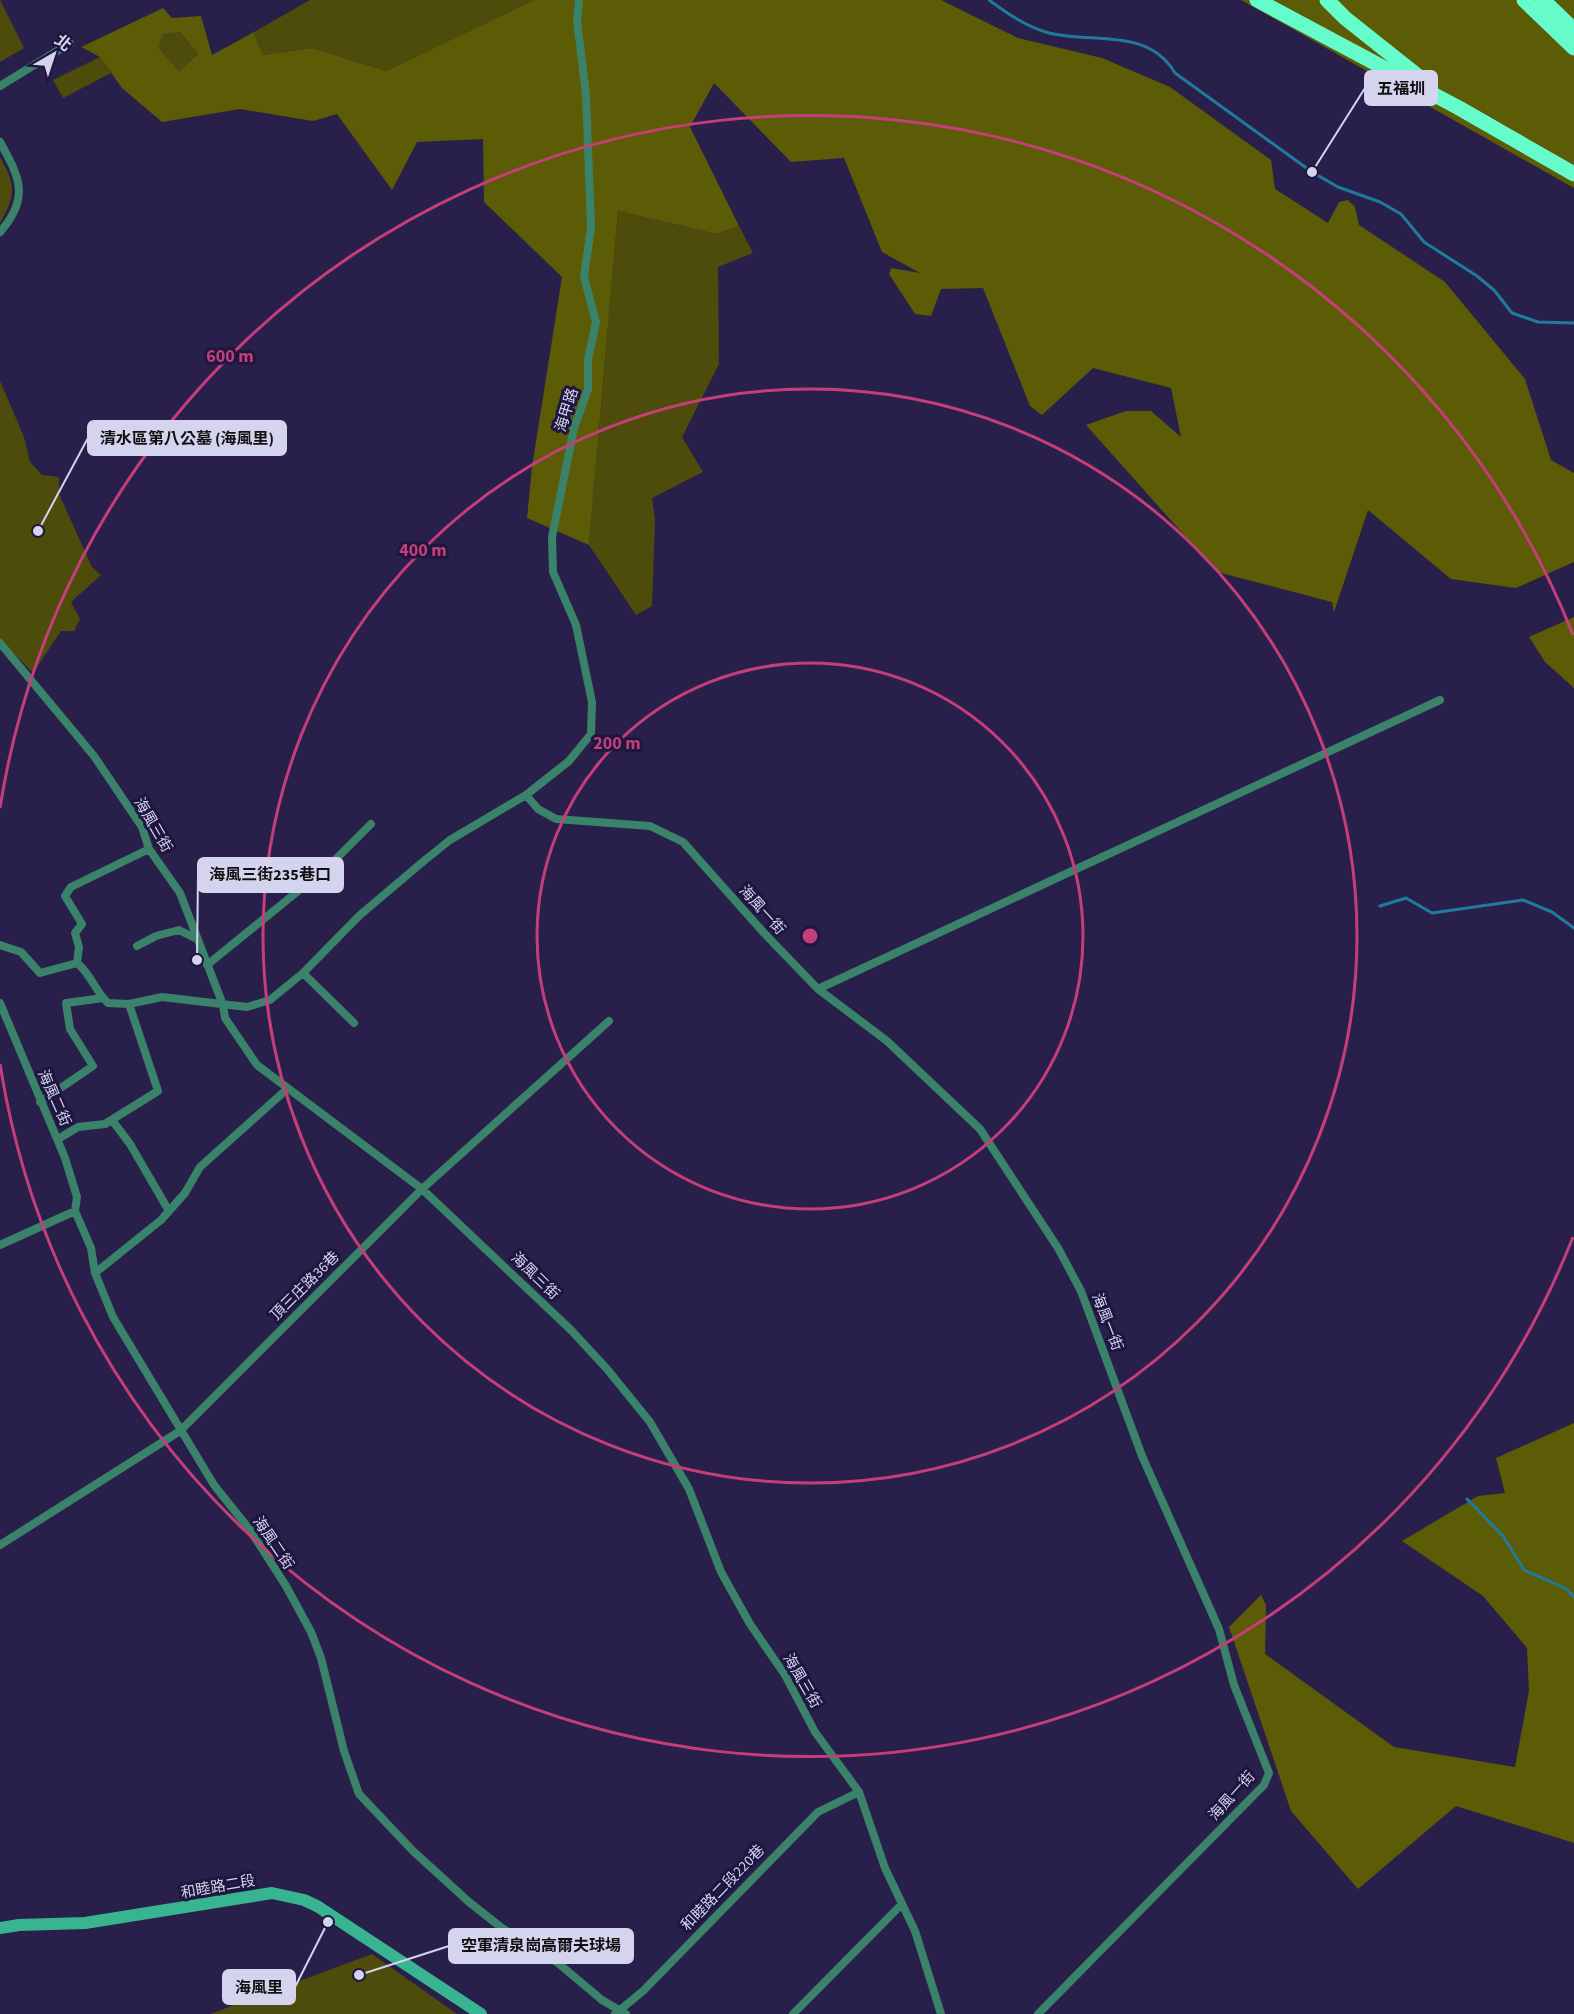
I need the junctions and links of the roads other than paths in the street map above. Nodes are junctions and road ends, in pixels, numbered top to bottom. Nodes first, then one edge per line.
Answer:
1 (579, 0) edge
2 (1257, 0) edge
3 (1327, 0) edge
4 (1524, 0) edge
5 (1543, 0) edge
6 (1574, 30) edge
7 (70, 43) dead end
8 (1574, 48) edge
9 (0, 86) edge
10 (1459, 108) junction
11 (0, 142) edge
12 (1574, 174) edge
13 (0, 232) edge
14 (0, 643) edge
15 (1440, 700) dead end
16 (526, 795) junction
17 (371, 824) dead end
18 (149, 849) junction
19 (197, 939) junction
20 (0, 945) edge
21 (137, 946) dead end
22 (77, 963) junction
23 (207, 966) junction
24 (303, 973) junction
25 (818, 990) junction
26 (103, 998) junction
27 (0, 1003) edge
28 (129, 1004) junction
29 (223, 1005) junction
30 (609, 1021) dead end
31 (354, 1023) dead end
32 (286, 1090) junction
33 (40, 1102) junction
34 (112, 1120) junction
35 (58, 1139) junction
36 (422, 1189) junction
37 (75, 1211) junction
38 (169, 1211) junction
39 (0, 1245) edge
40 (95, 1273) junction
41 (180, 1431) junction
42 (0, 1545) edge
43 (859, 1791) junction
44 (901, 1905) junction
45 (0, 1928) edge
46 (621, 2013) edge
47 (481, 2014) edge
48 (793, 2014) edge
49 (941, 2014) edge
50 (1038, 2014) edge

1 - 16 street, 海甲路
2 - 10 highway
3 - 10 highway
4 - 8 highway
5 - 6 highway
7 - 9 street
10 - 12 highway
11 - 13 street
14 - 18 street, 海風三街
15 - 25 street
16 - 24 street, 海甲路
16 - 25 street, 海風一街
17 - 23 street
18 - 19 street, 海風三街
18 - 22 street
19 - 21 street
19 - 23 street, 海風三街
20 - 22 street
22 - 26 street
23 - 29 street, 海風三街
24 - 29 street, 海甲路
24 - 31 street
25 - 50 street, 海風一街
26 - 28 street
26 - 33 street
27 - 33 street, 海風二街
28 - 29 street, 海甲路
28 - 34 street
29 - 32 street, 海風三街
30 - 36 street, 頂三庄路36巷
32 - 36 street, 海風三街
32 - 38 street
33 - 35 street, 海風二街
34 - 35 street
34 - 38 street
35 - 37 street, 海風二街
36 - 41 street, 頂三庄路36巷
36 - 43 street, 海風三街
37 - 39 street
37 - 40 street, 海風二街
38 - 40 street
40 - 41 street, 海風二街
41 - 42 street, 頂三庄路36巷
41 - 46 street, 海風二街
43 - 44 street, 海風三街
43 - 46 street, 和睦路二段220巷
44 - 48 street
44 - 49 street, 海風三街
45 - 47 street, 和睦路二段

